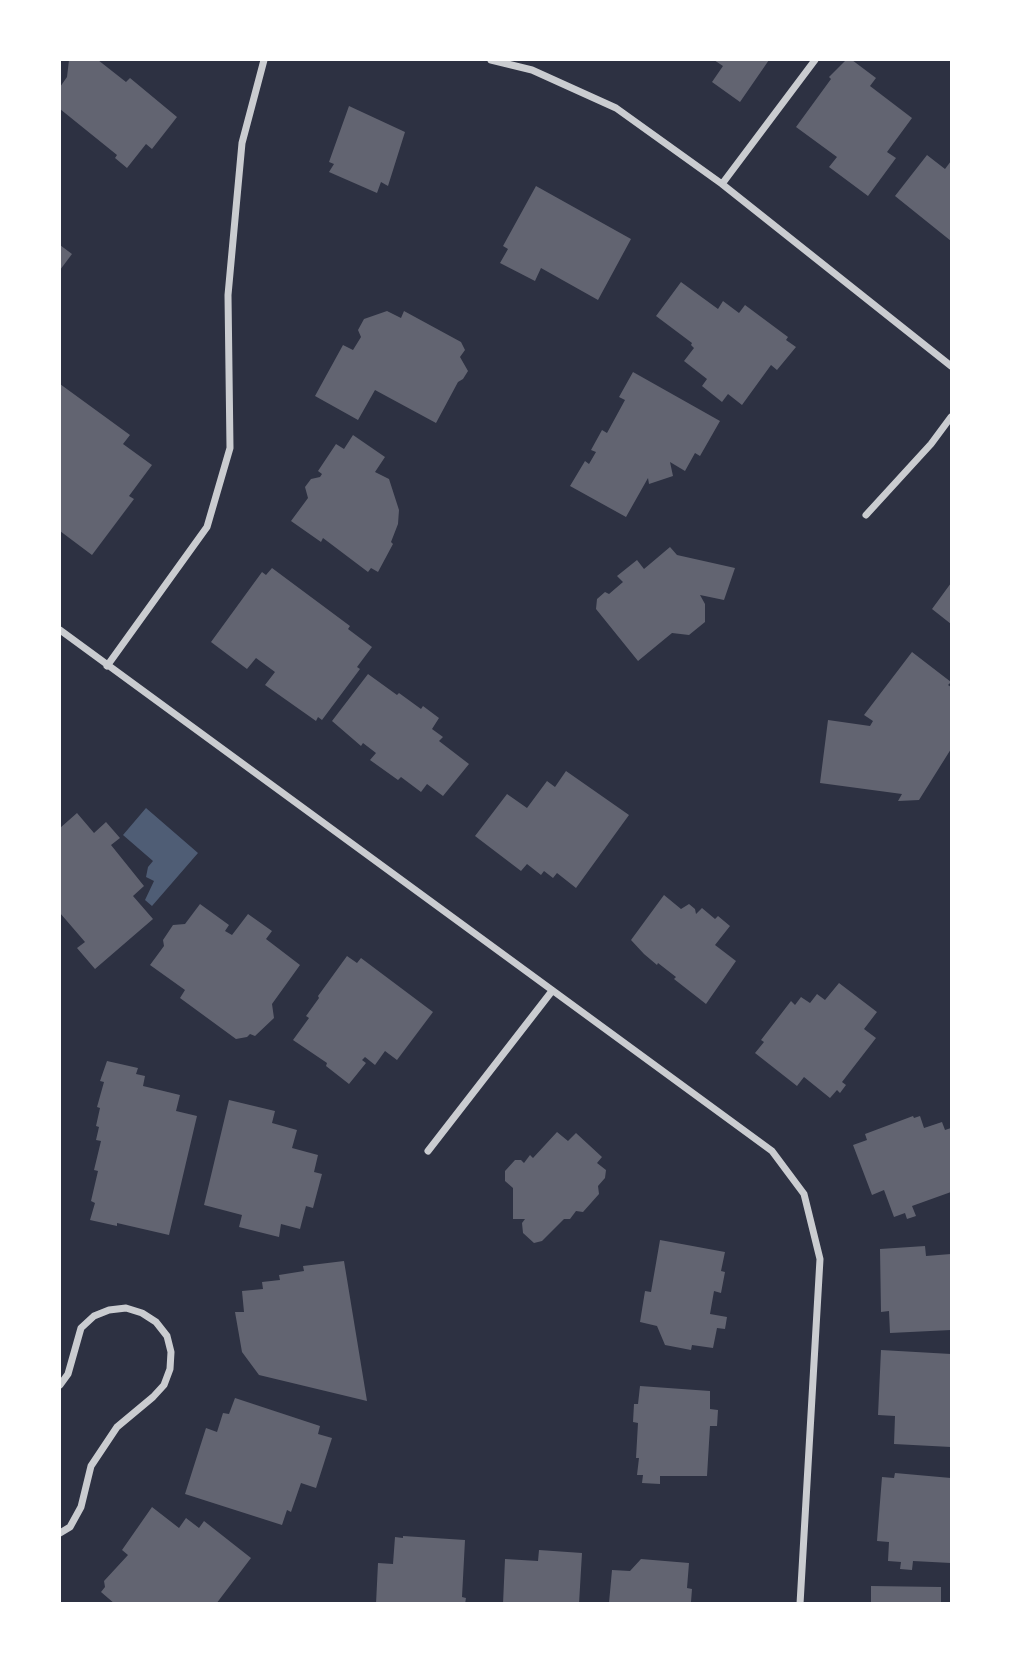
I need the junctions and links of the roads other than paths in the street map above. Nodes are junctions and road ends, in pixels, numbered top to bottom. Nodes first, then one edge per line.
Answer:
1 (264, 60) edge
2 (491, 60) edge
3 (815, 60) edge
4 (722, 184) junction
5 (951, 366) edge
6 (951, 417) edge
7 (866, 515) dead end
8 (60, 630) edge
9 (107, 666) junction
10 (552, 991) junction
11 (428, 1151) dead end
12 (60, 1385) edge
13 (60, 1533) edge
14 (800, 1604) edge

1 - 9 street
2 - 4 street
3 - 4 street
4 - 5 street
6 - 7 street
8 - 9 street
9 - 10 street
10 - 11 street
10 - 14 street
12 - 13 street

